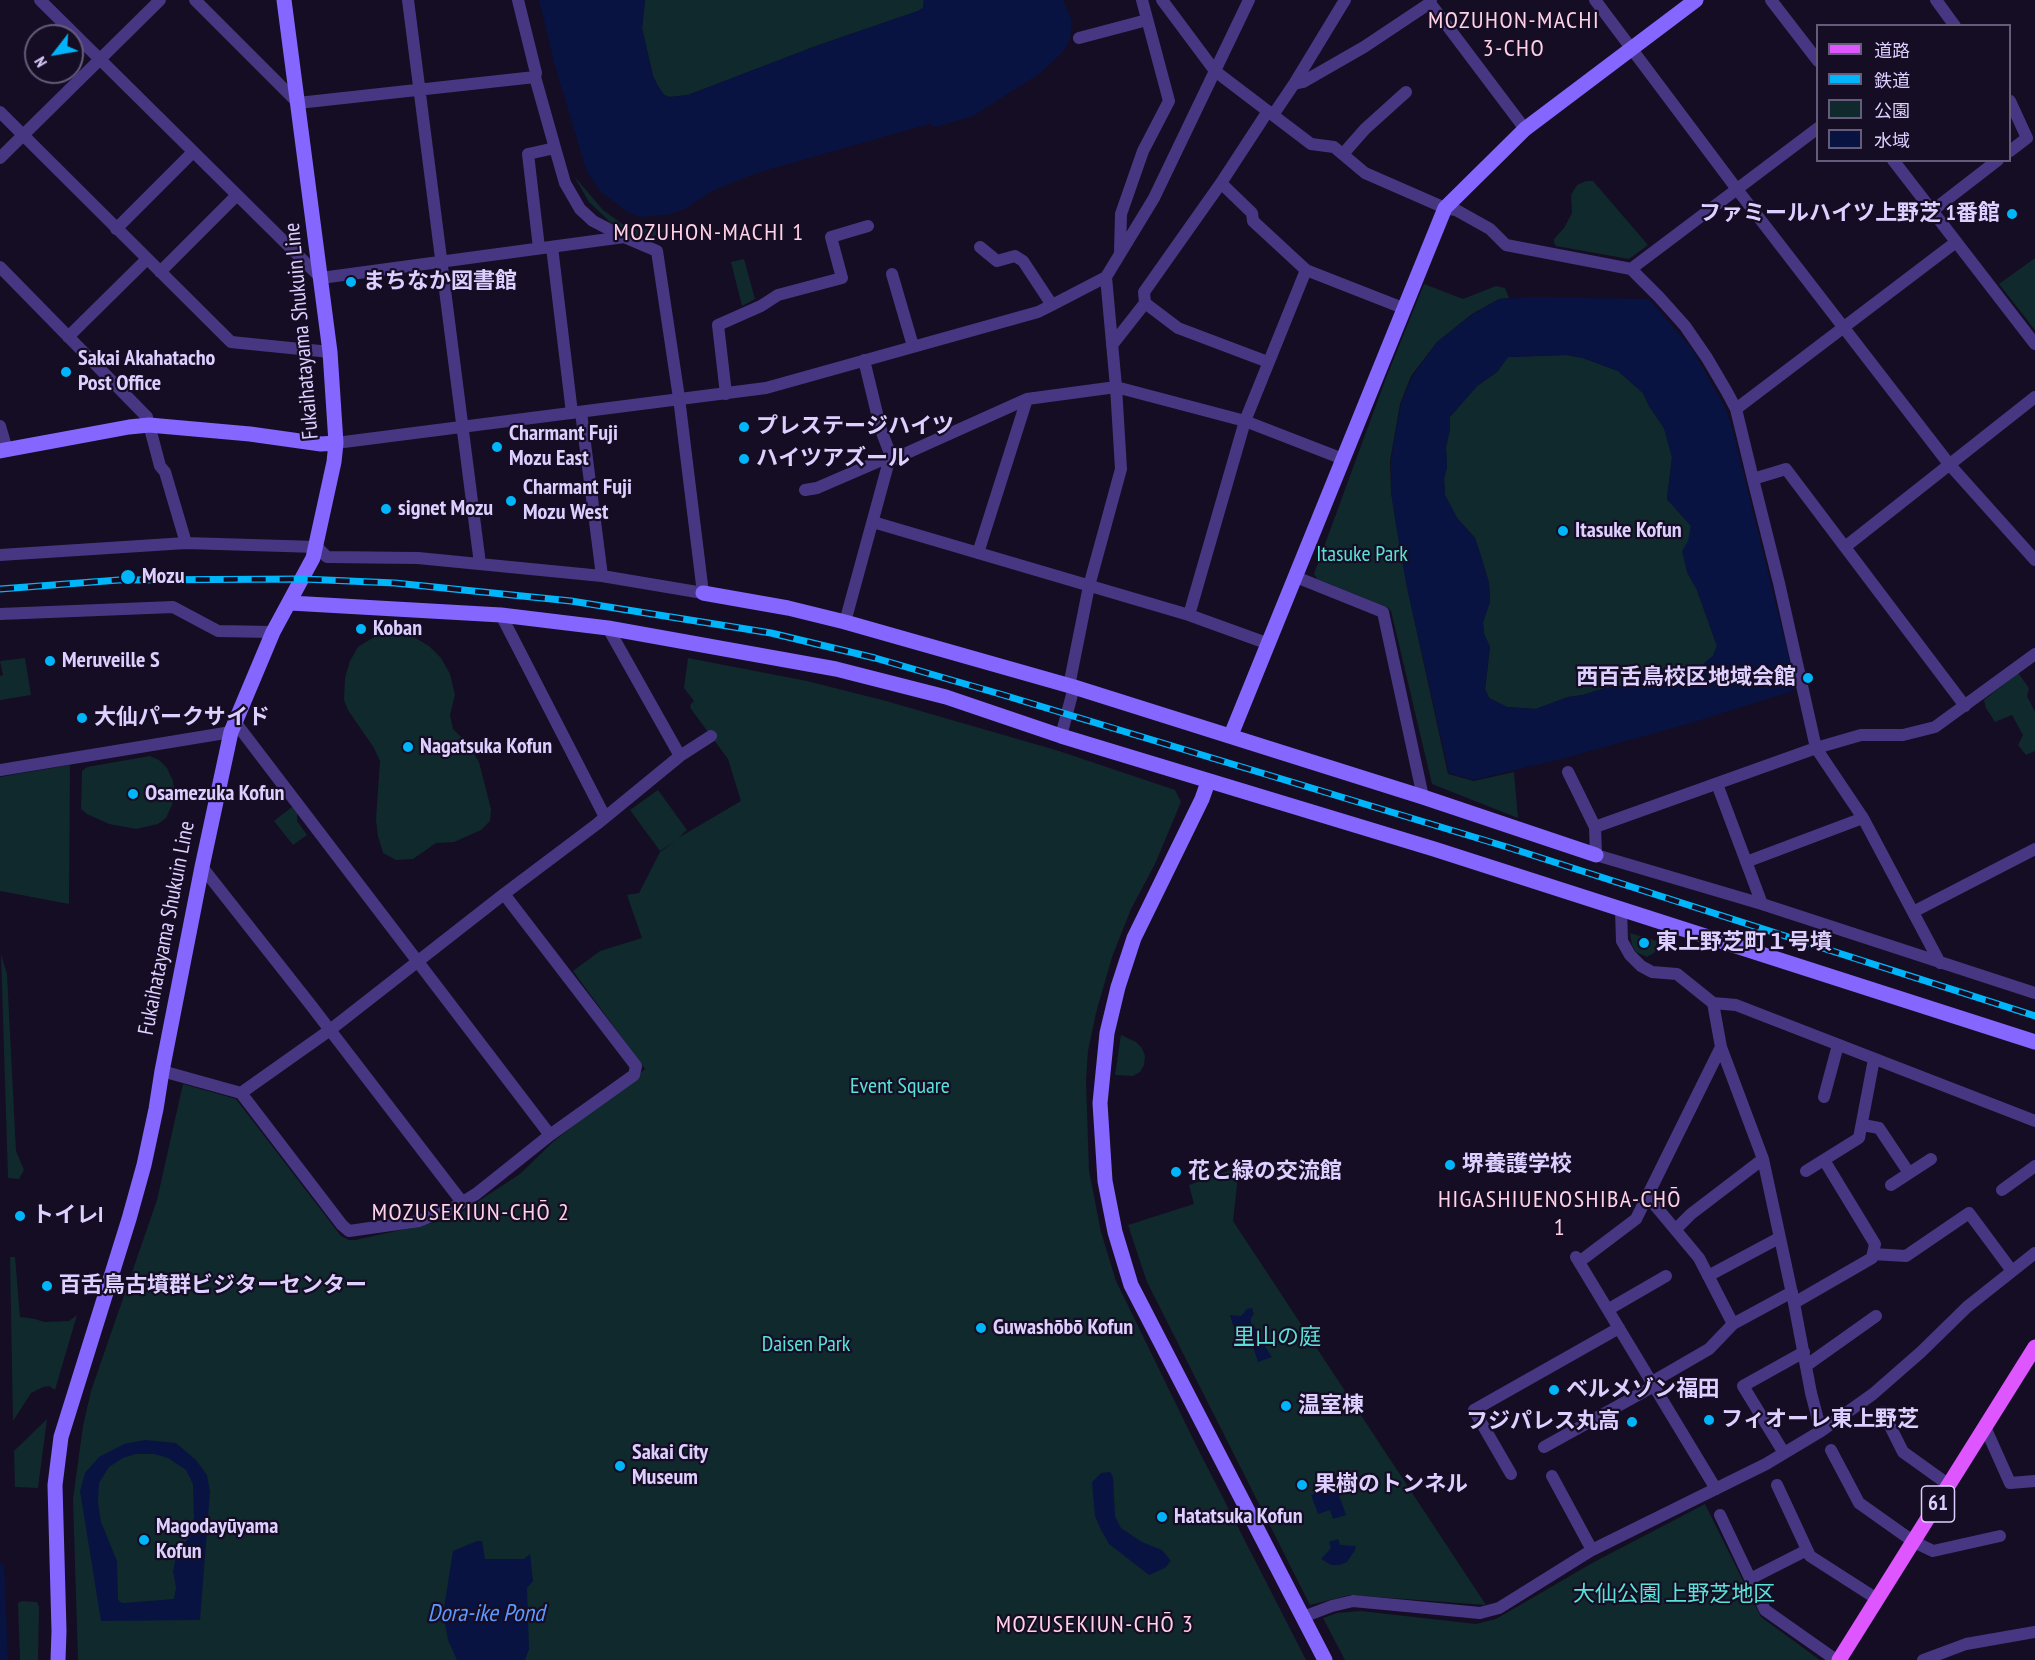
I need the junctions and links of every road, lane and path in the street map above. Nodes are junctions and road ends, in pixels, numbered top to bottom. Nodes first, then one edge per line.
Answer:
1 (40, 0) edge
2 (160, 0) edge
3 (195, 0) edge
4 (284, 0) edge
5 (408, 0) edge
6 (518, 0) edge
7 (1142, 0) edge
8 (1162, 0) edge
9 (1250, 0) edge
10 (1345, 0) edge
11 (1595, 0) edge
12 (1696, 0) edge
13 (1771, 0) edge
14 (1936, 0) edge
15 (1431, 2) edge
16 (1147, 20) junction
17 (1953, 24) edge
18 (1079, 38) dead end
19 (1632, 50) junction
20 (1816, 58) edge
21 (100, 60) junction
22 (1215, 71) junction
23 (535, 77) junction
24 (1294, 84) junction
25 (420, 89) junction
26 (1406, 92) dead end
27 (298, 103) junction
28 (2011, 103) edge
29 (0, 112) edge
30 (1270, 113) junction
31 (1525, 129) junction
32 (1816, 129) edge
33 (23, 135) junction
34 (555, 148) junction
35 (2011, 150) edge
36 (193, 152) junction
37 (1343, 154) junction
38 (0, 158) edge
39 (1895, 162) edge
40 (1995, 162) edge
41 (1221, 183) junction
42 (1736, 188) junction
43 (237, 195) junction
44 (1445, 208) junction
45 (1932, 211) junction
46 (868, 226) dead end
47 (116, 229) junction
48 (624, 237) junction
49 (1956, 242) junction
50 (552, 246) junction
51 (980, 247) dead end
52 (539, 248) junction
53 (1120, 254) junction
54 (146, 260) junction
55 (441, 263) junction
56 (0, 267) edge
57 (1631, 269) junction
58 (1306, 270) junction
59 (160, 273) junction
60 (892, 274) dead end
61 (1106, 277) junction
62 (321, 278) junction
63 (1145, 303) junction
64 (1052, 305) junction
65 (1403, 308) junction
66 (1843, 327) junction
67 (69, 337) junction
68 (2035, 344) edge
69 (1112, 345) junction
70 (913, 346) junction
71 (330, 351) junction
72 (864, 360) junction
73 (1269, 362) junction
74 (1116, 387) junction
75 (726, 394) junction
76 (2035, 397) edge
77 (679, 398) junction
78 (1027, 399) junction
79 (1736, 409) junction
80 (577, 412) junction
81 (1245, 422) junction
82 (149, 425) junction
83 (0, 426) edge
84 (462, 427) junction
85 (336, 443) junction
86 (3, 450) edge
87 (890, 459) junction
88 (1343, 459) junction
89 (1949, 464) junction
90 (1754, 479) junction
91 (805, 490) dead end
92 (873, 522) junction
93 (186, 543) junction
94 (317, 547) junction
95 (1845, 547) junction
96 (978, 553) junction
97 (0, 555) edge
98 (2035, 560) edge
99 (480, 564) junction
100 (602, 576) junction
101 (1296, 577) junction
102 (1089, 586) junction
103 (703, 593) junction
104 (290, 603) junction
105 (0, 614) edge
106 (501, 615) junction
107 (1189, 615) junction
108 (845, 622) junction
109 (608, 627) junction
110 (273, 632) junction
111 (1269, 644) junction
112 (2035, 654) edge
113 (1071, 687) junction
114 (1965, 706) junction
115 (233, 727) junction
116 (1231, 735) junction
117 (711, 736) dead end
118 (1061, 736) junction
119 (1816, 748) junction
120 (680, 756) junction
121 (0, 770) edge
122 (1568, 772) dead end
123 (1208, 782) junction
124 (1717, 784) junction
125 (1423, 797) junction
126 (605, 817) junction
127 (1863, 818) junction
128 (1595, 827) junction
129 (2035, 849) edge
130 (1596, 855) junction
131 (1746, 862) junction
132 (202, 867) junction
133 (504, 894) junction
134 (1762, 904) junction
135 (1621, 910) junction
136 (1912, 912) junction
137 (418, 961) junction
138 (1940, 963) junction
139 (2035, 993) edge
140 (1713, 1003) junction
141 (330, 1030) junction
142 (2035, 1042) edge
143 (1838, 1045) junction
144 (1721, 1047) junction
145 (1874, 1059) junction
146 (162, 1071) junction
147 (242, 1093) junction
148 (1824, 1097) dead end
149 (2035, 1121) edge
150 (1863, 1125) junction
151 (550, 1135) junction
152 (1763, 1159) junction
153 (1931, 1159) dead end
154 (1824, 1160) junction
155 (2035, 1166) edge
156 (1806, 1171) dead end
157 (1909, 1173) junction
158 (1891, 1185) dead end
159 (2002, 1190) dead end
160 (1648, 1197) junction
161 (462, 1202) junction
162 (1676, 1229) junction
163 (1779, 1238) junction
164 (2035, 1253) edge
165 (1873, 1254) junction
166 (2012, 1271) junction
167 (1666, 1276) dead end
168 (1708, 1276) junction
169 (1793, 1298) junction
170 (1609, 1309) junction
171 (1876, 1316) dead end
172 (1733, 1324) junction
173 (1619, 1328) junction
174 (2035, 1347) edge
175 (1804, 1352) junction
176 (1807, 1365) junction
177 (1653, 1384) junction
178 (1883, 1412) dead end
179 (1985, 1428) junction
180 (1821, 1431) junction
181 (1545, 1447) dead end
182 (1831, 1450) dead end
183 (1784, 1453) junction
184 (1511, 1474) dead end
185 (1552, 1476) dead end
186 (2035, 1482) edge
187 (1777, 1485) dead end
188 (1949, 1485) junction
189 (1716, 1489) junction
190 (1720, 1515) dead end
191 (2000, 1536) dead end
192 (1914, 1542) junction
193 (1592, 1550) junction
194 (1807, 1550) junction
195 (1750, 1579) junction
196 (1877, 1599) junction
197 (1303, 1617) junction
198 (2035, 1632) edge
199 (57, 1660) edge
200 (1325, 1660) edge
201 (1838, 1660) edge
202 (1923, 1660) edge

1 - 21 street
2 - 21 street
3 - 27 street
4 - 27 street, Fukaihatayama Shukuin Line
5 - 25 street
6 - 23 street
7 - 16 street
8 - 22 street
9 - 22 street
10 - 24 street
11 - 19 street
12 - 19 street
13 - 20 street
14 - 17 street
15 - 24 street
15 - 31 street
16 - 18 street
16 - 53 street
19 - 31 street
19 - 42 street
21 - 33 street
21 - 36 street
22 - 30 street
22 - 53 street
23 - 25 street
23 - 34 street
24 - 30 street
25 - 27 street
25 - 55 street
26 - 37 street
27 - 62 street, Fukaihatayama Shukuin Line
28 - 35 street
29 - 33 street
30 - 37 street
30 - 41 street
31 - 44 street
32 - 42 street
33 - 38 street
33 - 47 street
34 - 48 street
34 - 52 street
36 - 43 street
36 - 47 street
37 - 44 street
39 - 45 street
40 - 45 street
41 - 58 street
41 - 63 street
42 - 57 street
42 - 66 street
43 - 59 street
43 - 62 street
44 - 57 street
44 - 65 street
45 - 49 street
46 - 75 street
47 - 54 street
48 - 50 street
48 - 77 street
49 - 66 street
49 - 68 street
50 - 52 street
50 - 80 street
51 - 64 street
52 - 55 street
53 - 61 street
54 - 59 street
54 - 67 street
55 - 62 street
55 - 84 street
56 - 67 street
57 - 79 street
58 - 65 street
58 - 73 street
59 - 71 street
60 - 70 street
61 - 64 street
61 - 69 street
62 - 71 street, Fukaihatayama Shukuin Line
63 - 69 street
63 - 73 street
64 - 70 street
65 - 88 street
66 - 79 street
66 - 89 street
67 - 82 street
69 - 74 street
70 - 72 street
71 - 85 street, Fukaihatayama Shukuin Line
72 - 75 street
72 - 87 street
73 - 81 street
74 - 78 street
74 - 81 street
74 - 102 street
75 - 77 street
76 - 89 street
77 - 80 street
77 - 103 street
78 - 87 street
78 - 96 street
79 - 90 street
80 - 84 street
80 - 100 street
81 - 88 street
81 - 107 street
82 - 85 street
82 - 86 street
82 - 93 street
83 - 86 street
84 - 85 street
84 - 99 street
85 - 94 street, Fukaihatayama Shukuin Line
87 - 91 street
87 - 92 street
88 - 101 street
89 - 95 street
89 - 98 street
90 - 95 street
90 - 119 street
92 - 96 street
92 - 108 street
93 - 94 street
93 - 97 street
94 - 99 street
94 - 104 street, Fukaihatayama Shukuin Line
95 - 114 street
96 - 102 street
99 - 100 street
100 - 103 street
101 - 111 street
101 - 125 street
102 - 107 street
102 - 113 street
103 - 108 street
104 - 106 street
104 - 110 street, Fukaihatayama Shukuin Line
105 - 110 street
106 - 109 street
106 - 126 street
107 - 111 street
108 - 113 street
109 - 118 street
109 - 120 street
110 - 115 street, Fukaihatayama Shukuin Line
111 - 116 street
112 - 114 street
113 - 116 street
113 - 118 street
114 - 119 street
115 - 121 street
115 - 132 street, Fukaihatayama Shukuin Line
115 - 137 street
116 - 125 street
117 - 120 street
118 - 123 street
119 - 124 street
119 - 127 street
120 - 126 street
122 - 128 street
123 - 135 street
123 - 197 street
124 - 128 street
124 - 131 street
125 - 130 street
126 - 133 street
127 - 131 street
127 - 136 street
128 - 130 street
129 - 136 street
130 - 134 street
131 - 134 street
132 - 141 street
132 - 146 street, Fukaihatayama Shukuin Line
133 - 137 street
133 - 151 street
134 - 138 street
135 - 140 street
135 - 142 street
136 - 138 street
137 - 141 street
137 - 151 street
138 - 139 street
140 - 143 street
140 - 144 street
141 - 147 street
141 - 161 street
143 - 145 street
143 - 148 street
144 - 152 street
144 - 160 street
145 - 149 street
145 - 150 street
146 - 147 street
146 - 199 street, Fukaihatayama Shukuin Line
147 - 161 street
150 - 154 street
150 - 157 street
151 - 161 street
152 - 162 street
152 - 163 street
153 - 157 street
154 - 156 street
154 - 165 street
155 - 159 street
157 - 158 street
160 - 162 street
160 - 170 street
162 - 168 street
163 - 168 street
163 - 169 street
164 - 166 street
165 - 166 street
165 - 169 street
166 - 180 street
167 - 170 street
168 - 172 street
169 - 172 street
169 - 175 street
170 - 173 street
171 - 176 street
172 - 177 street
173 - 177 street
173 - 184 street
174 - 179 main road, 61
175 - 176 street
175 - 183 street
176 - 180 street
177 - 181 street
177 - 189 street
178 - 188 street
179 - 186 street
179 - 188 main road, 61
180 - 183 street
182 - 192 street
183 - 189 street
185 - 193 street
187 - 194 street
188 - 192 main road, 61
189 - 193 street
190 - 195 street
191 - 192 street
192 - 196 main road, 61
193 - 197 street
194 - 195 street
194 - 196 street
195 - 201 street
196 - 201 main road, 61
197 - 200 street
198 - 202 street

